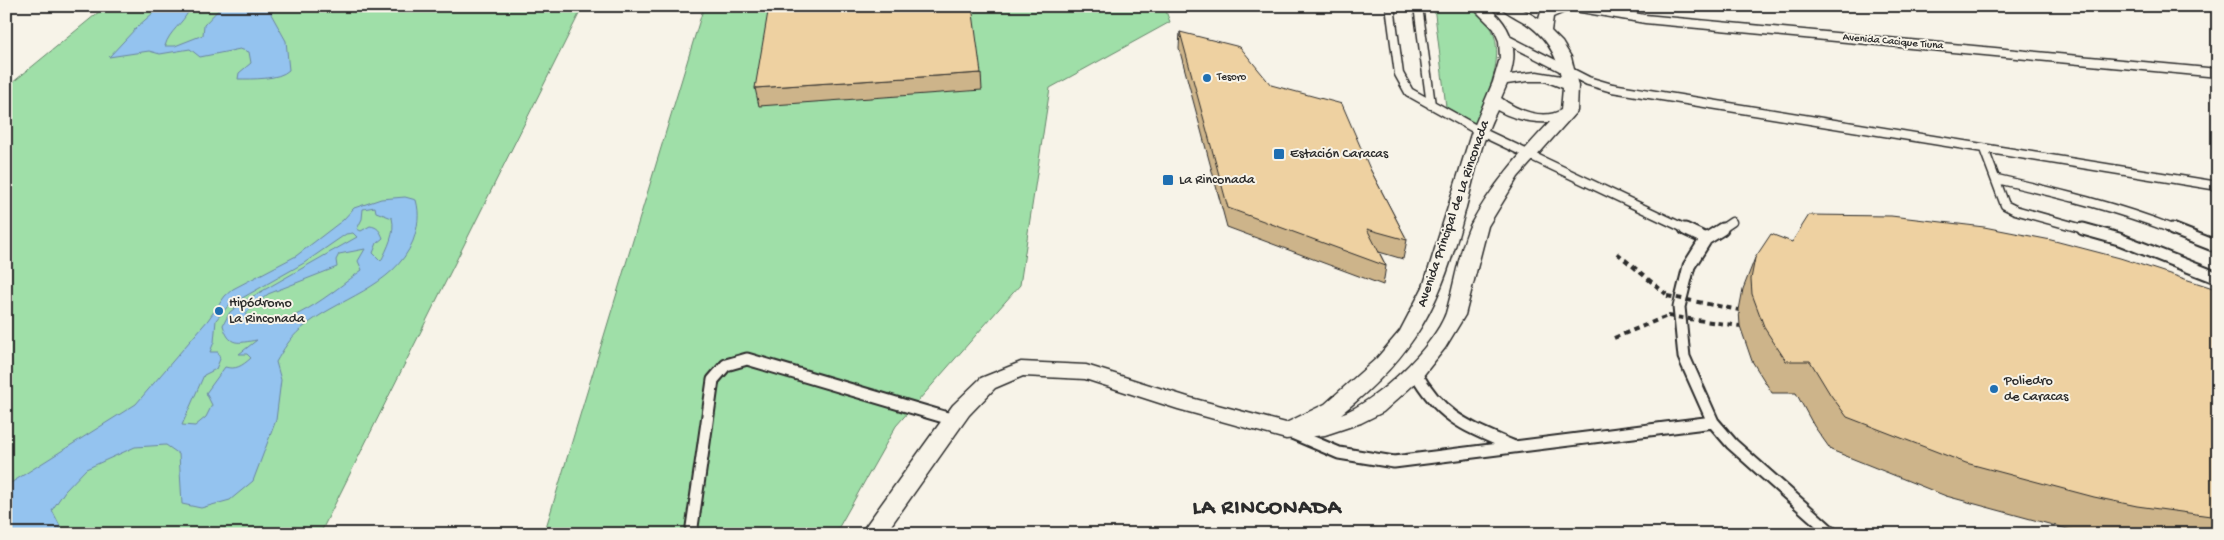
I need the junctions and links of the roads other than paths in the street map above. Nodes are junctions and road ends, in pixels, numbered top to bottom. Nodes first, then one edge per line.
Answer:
1 (1390, 6) edge
2 (1418, 6) edge
3 (1478, 6) edge
4 (1507, 6) edge
5 (1568, 6) edge
6 (1544, 32) junction
7 (1506, 39) junction
8 (2218, 73) edge
9 (1570, 79) junction
10 (1500, 81) junction
11 (1494, 100) junction
12 (1431, 105) junction
13 (1565, 116) junction
14 (1479, 131) junction
15 (1984, 149) junction
16 (1530, 155) junction
17 (1997, 179) junction
18 (2218, 186) edge
19 (1732, 222) dead end
20 (1706, 239) junction
21 (2218, 247) edge
22 (2218, 266) edge
23 (2206, 272) junction
24 (2218, 278) edge
25 (1414, 372) junction
26 (954, 420) junction
27 (1713, 422) junction
28 (1286, 430) junction
29 (1513, 447) junction
30 (691, 534) edge
31 (872, 534) edge
32 (1833, 534) edge

1 - 12 lane
2 - 12 lane
3 - 7 street
4 - 6 street
5 - 6 street, Avenida Cacique Tiuna
5 - 8 street, Avenida Cacique Tiuna
6 - 9 street
7 - 9 lane
7 - 10 street, Avenida Principal de La Rinconada
9 - 10 street
9 - 13 street, Avenida Principal de La Rinconada
9 - 15 lane
10 - 11 street, Avenida Principal de La Rinconada
11 - 13 street
11 - 14 street, Avenida Principal de La Rinconada
12 - 14 lane
13 - 16 street, Avenida Principal de La Rinconada
14 - 16 lane
14 - 28 street, Avenida Principal de La Rinconada
15 - 17 lane
15 - 18 lane
16 - 20 lane
16 - 25 street, Avenida Principal de La Rinconada
17 - 21 lane
17 - 23 lane
19 - 20 lane
20 - 27 lane
22 - 23 lane
23 - 24 lane
25 - 28 street, Avenida Principal de La Rinconada
25 - 29 lane
26 - 28 street, Avenida Principal de La Rinconada
26 - 30 lane
26 - 31 street, Avenida Principal de La Rinconada
27 - 29 lane
27 - 32 lane
28 - 29 lane

